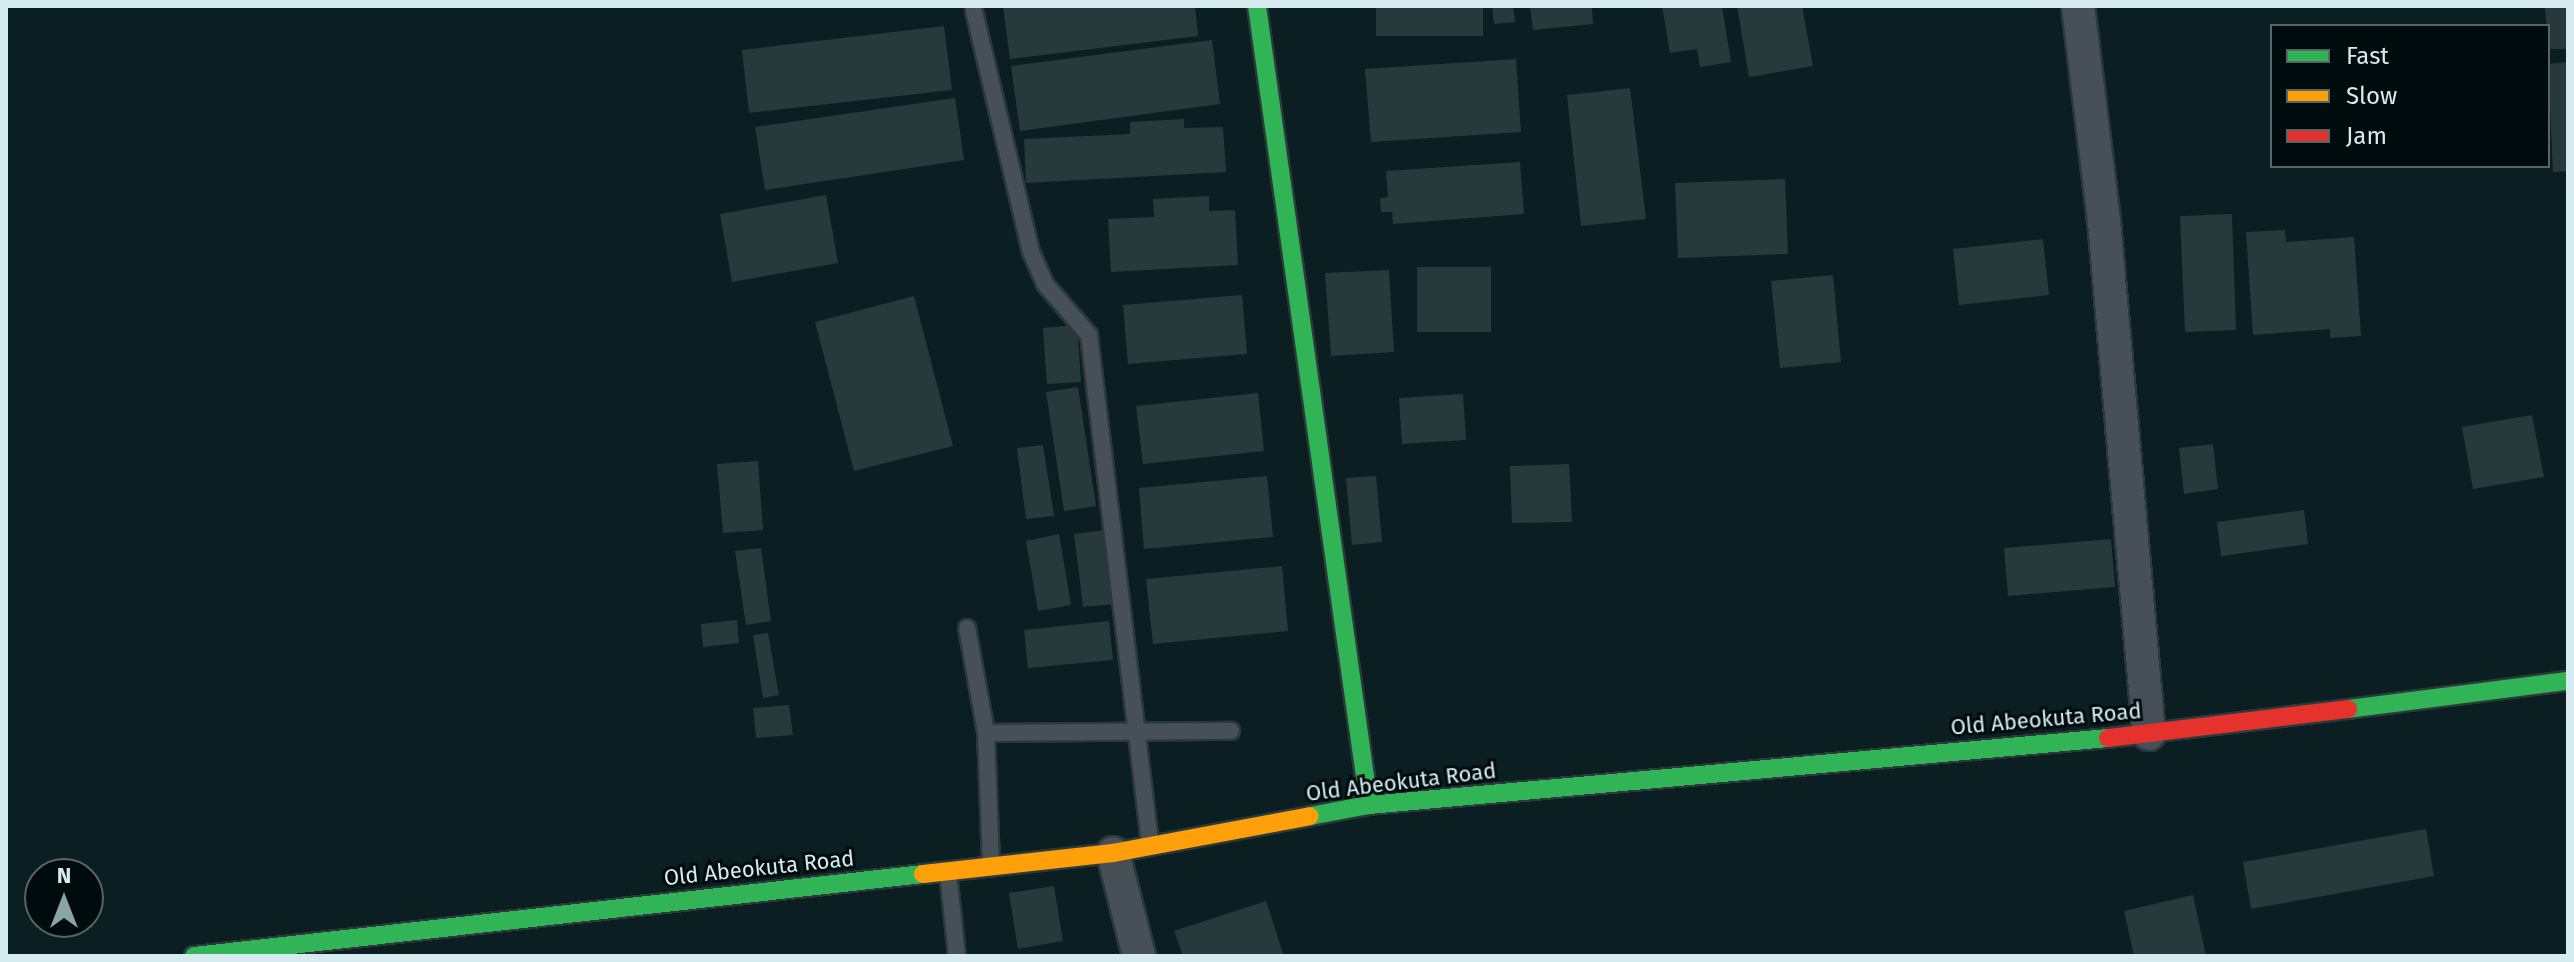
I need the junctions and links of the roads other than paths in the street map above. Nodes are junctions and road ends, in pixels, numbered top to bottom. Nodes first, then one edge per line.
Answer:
1 (1257, 6) edge
2 (2078, 6) edge
3 (974, 11) dead end
4 (967, 628) dead end
5 (2568, 681) edge
6 (1139, 731) junction
7 (1231, 731) dead end
8 (986, 733) junction
9 (2149, 734) junction
10 (1369, 805) junction
11 (1150, 847) junction
12 (1113, 853) junction
13 (991, 867) junction
14 (948, 871) junction
15 (194, 956) edge
16 (957, 956) edge
17 (1139, 956) edge

1 - 10 main road
2 - 9 street
3 - 6 lane
4 - 8 lane
5 - 9 main road, Old Abeokuta Road
6 - 7 lane
6 - 8 lane
6 - 11 lane
8 - 13 lane
9 - 10 main road, Old Abeokuta Road
10 - 11 main road, Old Abeokuta Road
11 - 12 main road, Old Abeokuta Road
12 - 13 main road, Old Abeokuta Road
12 - 17 street
13 - 14 main road, Old Abeokuta Road
14 - 15 main road, Old Abeokuta Road
14 - 16 lane

